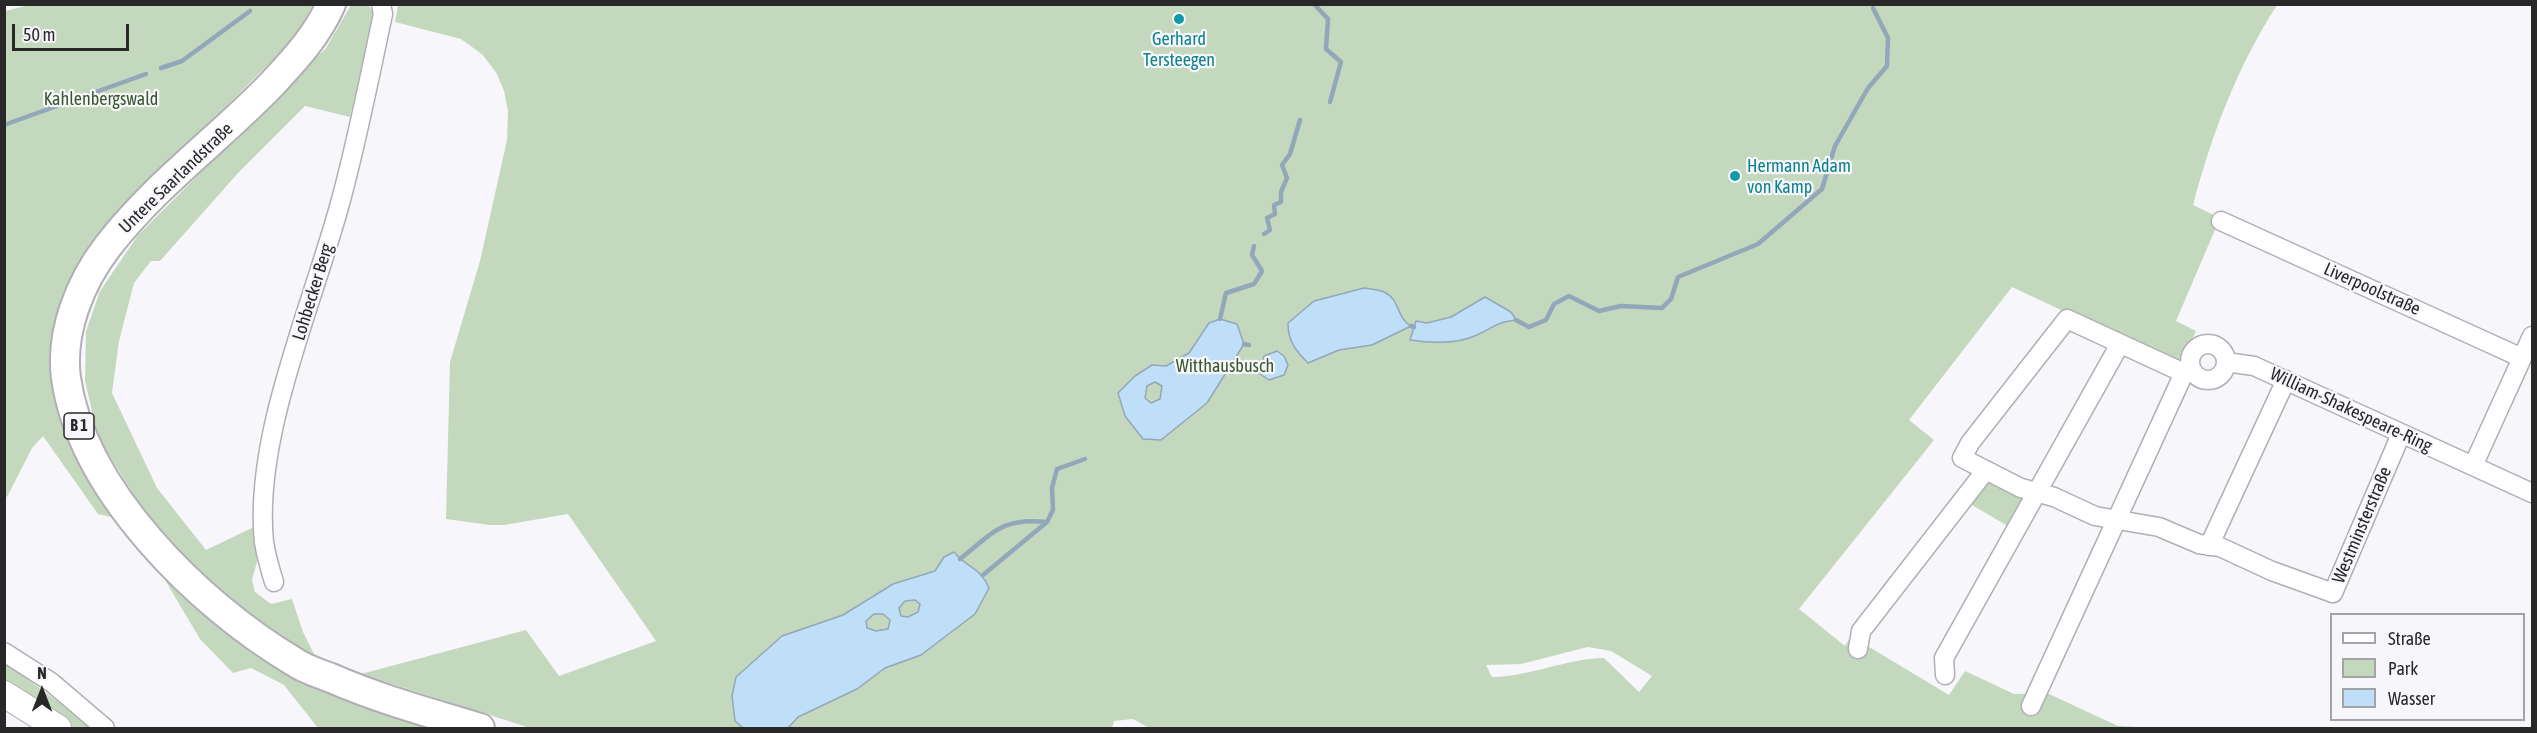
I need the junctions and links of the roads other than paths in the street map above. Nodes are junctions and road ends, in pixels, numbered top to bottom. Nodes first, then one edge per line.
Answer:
1 (331, 4) edge
2 (381, 4) edge
3 (2221, 221) dead end
4 (2532, 336) edge
5 (2120, 344) junction
6 (2522, 358) junction
7 (2226, 362) junction
8 (2187, 372) junction
9 (2286, 380) junction
10 (2401, 434) junction
11 (2473, 466) junction
12 (1986, 470) junction
13 (2532, 492) edge
14 (2037, 494) junction
15 (2118, 518) junction
16 (2209, 546) junction
17 (274, 582) dead end
18 (1858, 649) dead end
19 (4, 652) edge
20 (1945, 675) dead end
21 (4, 694) edge
22 (2031, 706) dead end
23 (58, 729) edge
24 (105, 729) edge
25 (480, 729) edge

1 - 25 main road, Untere Saarlandstraße / B 1
2 - 17 street, Lohbecker Berg
3 - 6 street, Liverpoolstraße
4 - 6 street
5 - 8 street, Westminsterstraße
5 - 12 street, Westminsterstraße
5 - 14 street
6 - 11 street
7 - 8 street, Westminsterstraße
7 - 8 street
7 - 9 street, William-Shakespeare-Ring
8 - 15 street
9 - 10 street, William-Shakespeare-Ring
9 - 16 street
10 - 11 street, William-Shakespeare-Ring
10 - 16 street, Westminsterstraße
11 - 13 street, William-Shakespeare-Ring
12 - 14 street, Westminsterstraße
12 - 18 street
14 - 15 street, Westminsterstraße
14 - 20 street
15 - 16 street, Westminsterstraße
15 - 22 street
19 - 24 street
21 - 23 street

